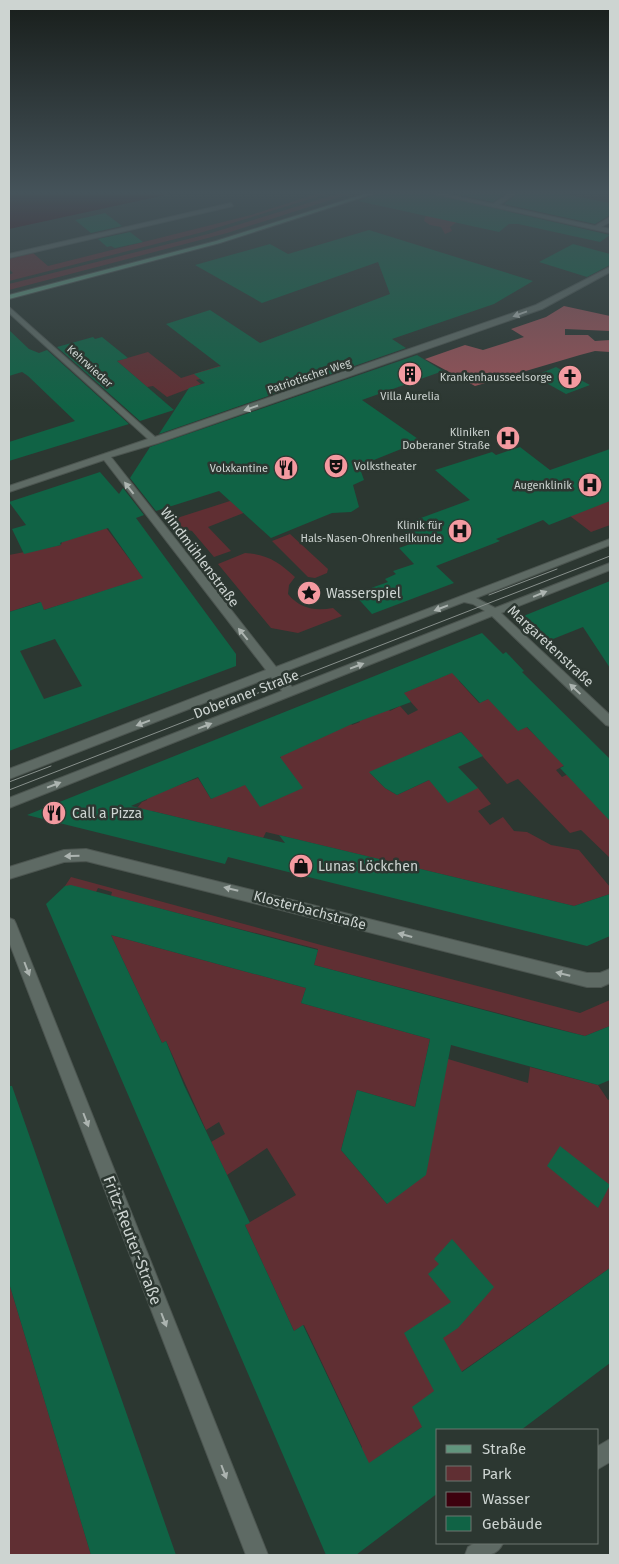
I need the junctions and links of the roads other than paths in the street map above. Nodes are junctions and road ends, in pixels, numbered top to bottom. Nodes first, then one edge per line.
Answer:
1 (133, 264) edge
2 (610, 269) edge
3 (9, 296) edge
4 (9, 309) edge
5 (155, 441) junction
6 (106, 457) junction
7 (9, 489) edge
8 (610, 542) edge
9 (610, 566) edge
10 (465, 598) junction
11 (494, 612) junction
12 (274, 672) junction
13 (290, 693) junction
14 (610, 722) edge
15 (9, 774) edge
16 (9, 803) edge
17 (9, 873) edge
18 (9, 924) edge
19 (610, 976) edge
20 (610, 1449) edge
21 (599, 1458) edge
22 (491, 1544) edge
23 (257, 1555) edge
24 (476, 1555) edge

1 - 3 main road
2 -> 5 street, Patriotischer Weg
4 - 5 street, Kehrwieder
5 - 6 street, Patriotischer Weg
6 - 7 street, Patriotischer Weg
12 -> 6 street, Windmühlenstraße
8 - 10 street, Doberaner Straße
11 -> 9 street, Doberaner Straße
10 - 11 street
10 -> 12 street, Doberaner Straße
13 -> 11 street, Doberaner Straße
14 -> 11 street, Margaretenstraße
12 - 13 street, Windmühlenstraße
12 -> 15 street, Doberaner Straße
16 -> 13 street, Doberaner Straße
19 -> 17 street, Klosterbachstraße
18 -> 23 street, Fritz-Reuter-Straße
20 - 21 street
22 - 24 street

